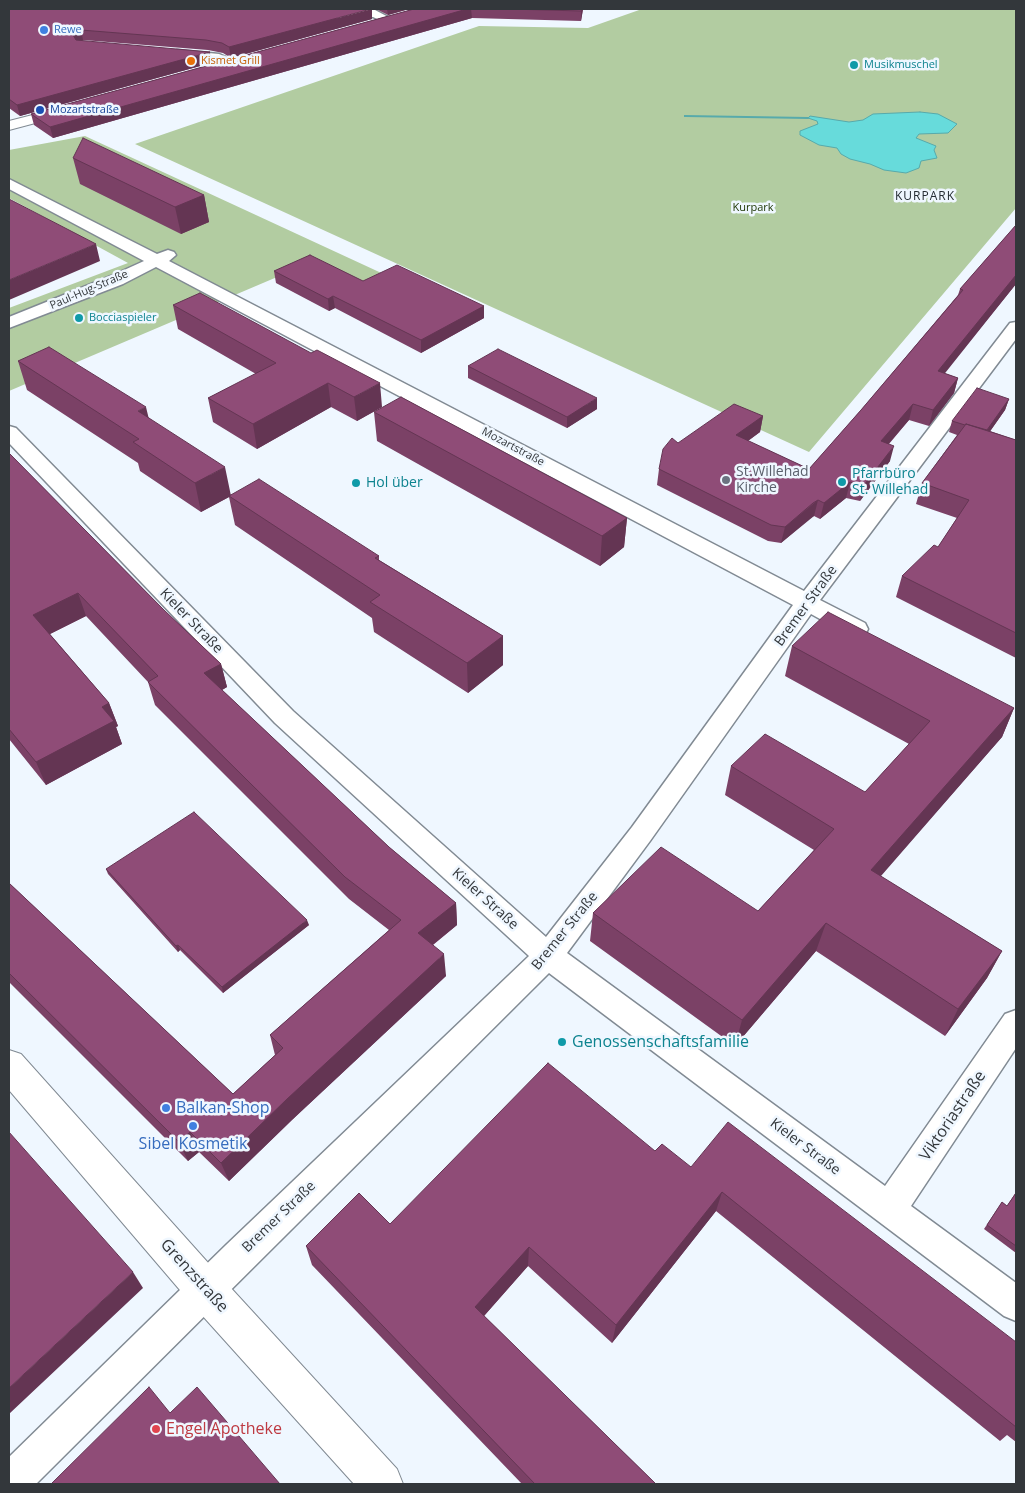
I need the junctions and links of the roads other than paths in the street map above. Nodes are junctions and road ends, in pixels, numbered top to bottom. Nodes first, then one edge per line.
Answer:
1 (284, 9) edge
2 (404, 15) edge
3 (388, 20) junction
4 (360, 28) edge
5 (160, 52) edge
6 (249, 59) edge
7 (230, 64) junction
8 (202, 72) edge
9 (79, 107) edge
10 (9, 126) edge
11 (9, 182) edge
12 (163, 257) junction
13 (9, 324) edge
14 (1014, 333) edge
15 (9, 432) edge
16 (808, 602) junction
17 (877, 640) edge
18 (548, 956) junction
19 (1016, 1023) edge
20 (9, 1065) edge
21 (889, 1209) junction
22 (205, 1289) junction
23 (1016, 1304) edge
24 (9, 1484) edge
25 (382, 1484) edge

1 - 3 street
2 - 3 main road
3 - 4 main road
5 - 7 street
6 - 7 main road
7 - 8 main road
9 - 10 main road
11 - 12 street, Mozartstraße
12 - 13 street, Paul-Hug-Straße
12 - 16 street, Mozartstraße
14 - 16 street, Bremer Straße
15 - 18 street, Kieler Straße
16 - 17 street, Mozartstraße
16 - 18 street, Bremer Straße
18 - 21 street, Kieler Straße
18 - 22 street, Bremer Straße
19 - 21 street, Viktoriastraße
20 - 22 main road, Grenzstraße
21 - 23 street, Kieler Straße
22 - 24 street, Bremer Straße
22 - 25 main road, Grenzstraße

